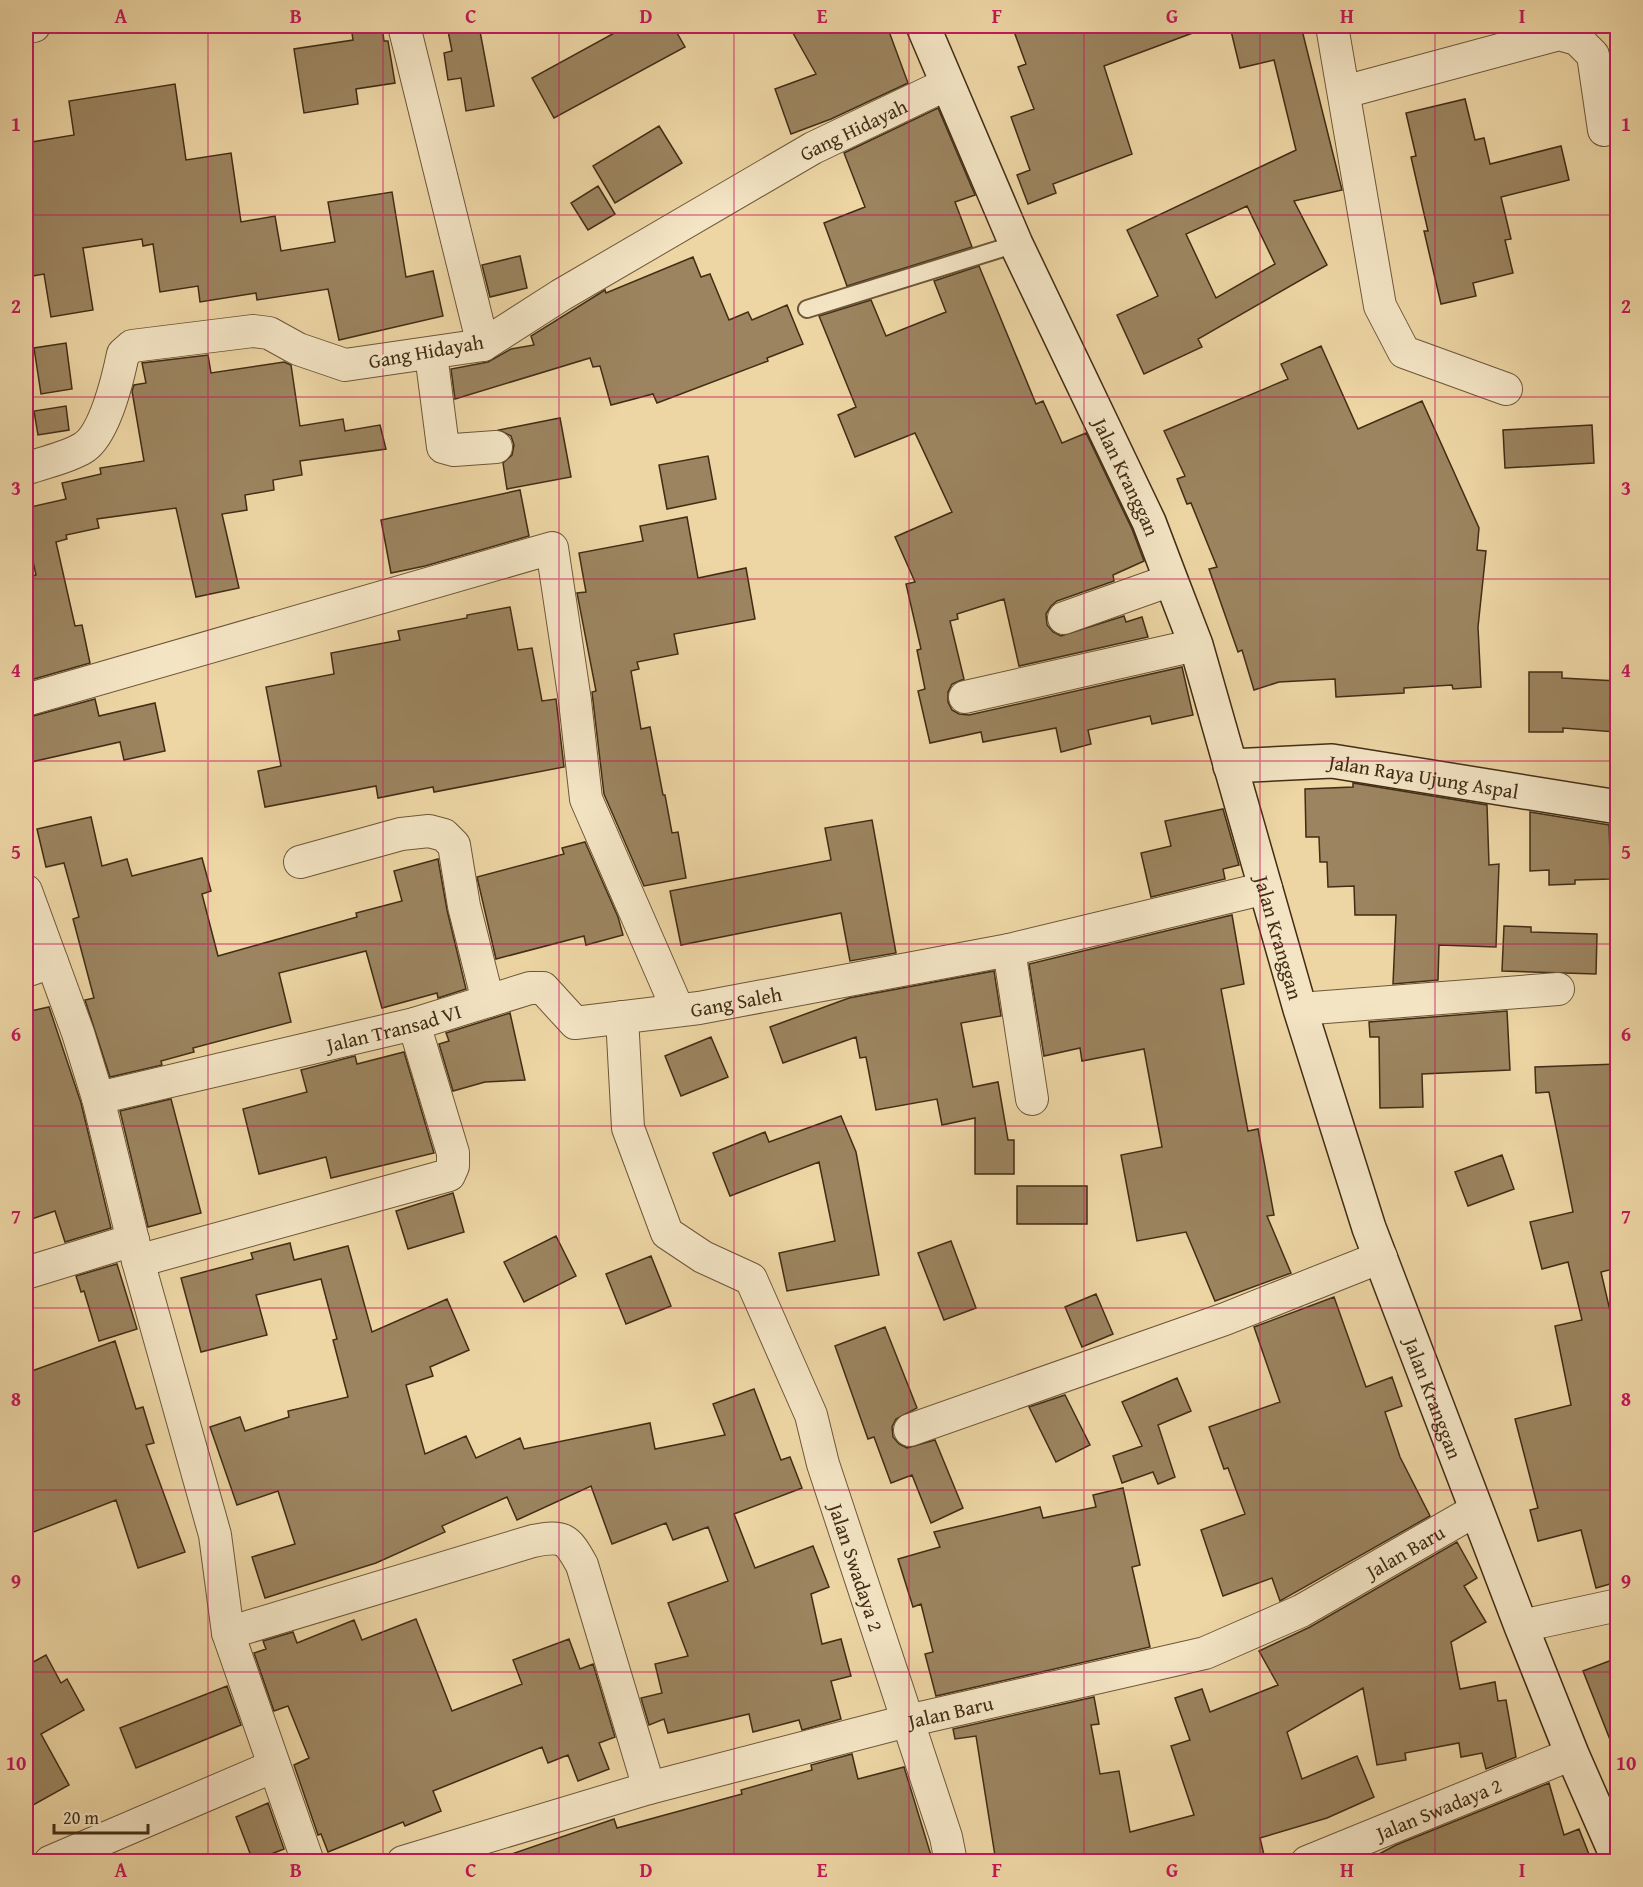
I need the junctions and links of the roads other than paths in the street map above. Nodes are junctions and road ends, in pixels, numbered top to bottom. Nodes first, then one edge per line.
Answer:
1 (34, 26) edge
2 (404, 26) edge
3 (923, 26) edge
4 (1332, 26) edge
5 (26, 27) edge
6 (947, 84) junction
7 (1609, 91) edge
8 (1344, 92) junction
9 (1604, 130) dead end
10 (1016, 244) junction
11 (807, 309) dead end
12 (483, 345) junction
13 (431, 354) junction
14 (1506, 389) dead end
15 (496, 447) dead end
16 (26, 469) edge
17 (1172, 580) junction
18 (1064, 618) dead end
19 (1196, 645) junction
20 (965, 697) dead end
21 (26, 700) edge
22 (1230, 766) junction
23 (1617, 807) edge
24 (300, 862) dead end
25 (1266, 888) junction
26 (26, 891) edge
27 (1009, 950) junction
28 (39, 966) edge
29 (1558, 989) dead end
30 (488, 1001) junction
31 (1300, 1009) junction
32 (678, 1010) junction
33 (622, 1017) junction
34 (414, 1024) junction
35 (98, 1098) junction
36 (1032, 1100) dead end
37 (136, 1251) junction
38 (1381, 1257) junction
39 (26, 1274) edge
40 (910, 1430) dead end
41 (1476, 1510) junction
42 (1617, 1605) edge
43 (1521, 1626) junction
44 (228, 1633) junction
45 (907, 1721) junction
46 (1572, 1754) junction
47 (274, 1766) junction
48 (649, 1788) junction
49 (1608, 1811) edge
50 (1617, 1859) edge
51 (50, 1862) edge
52 (308, 1862) edge
53 (403, 1862) edge
54 (951, 1862) edge
55 (1307, 1862) edge

1 - 5 street
2 - 12 street
3 - 6 main road, Jalan Kranggan
4 - 8 street
6 - 10 main road, Jalan Kranggan
6 - 12 street, Gang Hidayah
7 - 8 street
7 - 9 street
8 - 14 street
10 - 11 lane
10 - 17 main road, Jalan Kranggan
12 - 13 street, Gang Hidayah
13 - 15 street
13 - 16 street, Gang Hidayah
17 - 18 street
17 - 19 main road, Jalan Kranggan
19 - 20 street
19 - 22 main road, Jalan Kranggan
21 - 32 street, Gang Saleh
22 - 23 main road, Jalan Raya Ujung Aspal
22 - 25 main road, Jalan Kranggan
24 - 30 street
25 - 27 street, Gang Saleh
25 - 31 main road, Jalan Kranggan
26 - 28 street
27 - 32 street, Gang Saleh
27 - 36 street
28 - 35 street
29 - 31 street
30 - 33 street, Jalan Transad VI
30 - 34 street, Jalan Transad VI
31 - 38 main road, Jalan Kranggan
32 - 33 street, Jalan Transad VI
33 - 45 street, Jalan Swadaya 2
34 - 35 street, Jalan Transad VI
34 - 37 street
35 - 37 street
37 - 39 street
37 - 44 street
38 - 40 street
38 - 41 main road, Jalan Kranggan
41 - 43 main road, Jalan Kranggan
41 - 45 street, Jalan Baru
42 - 43 street
43 - 46 main road, Jalan Kranggan
44 - 47 street
44 - 48 street
45 - 48 street, Jalan Baru
45 - 54 street, Jalan Swadaya 2
46 - 49 main road, Jalan Kranggan
46 - 55 street, Jalan Swadaya 2
47 - 51 street
47 - 52 street
48 - 53 street, Jalan Baru
49 - 50 main road, Jalan Kranggan

